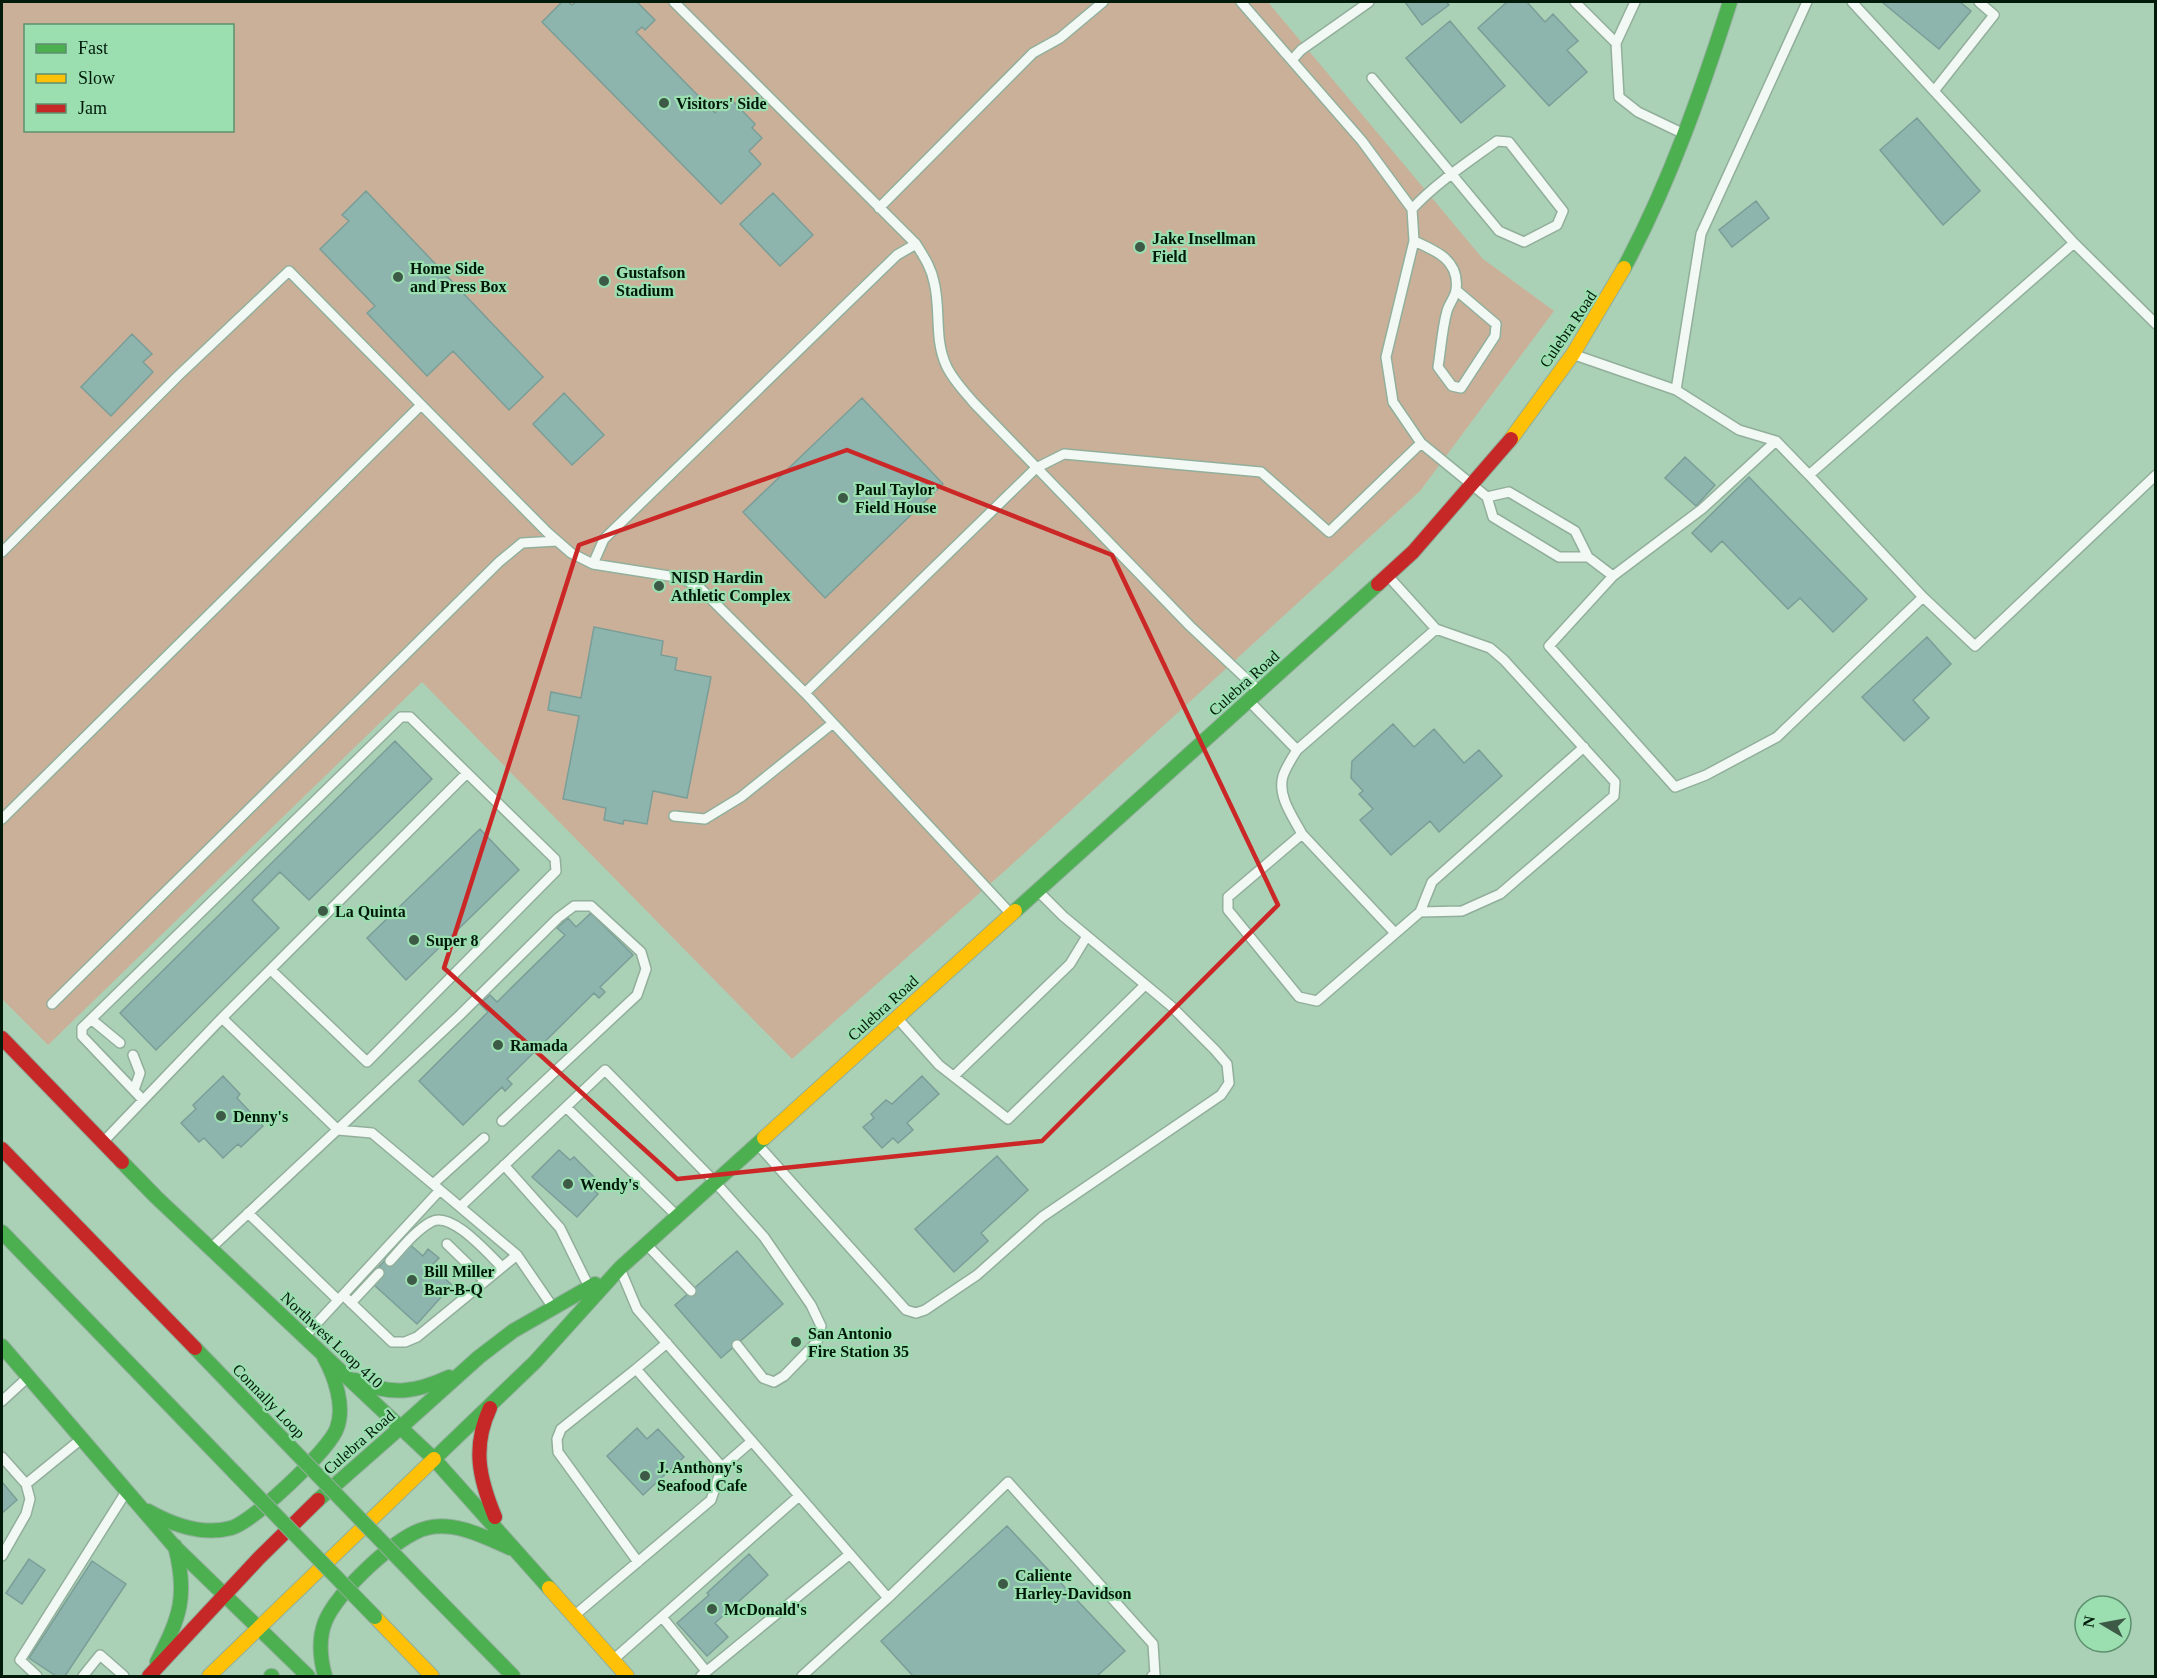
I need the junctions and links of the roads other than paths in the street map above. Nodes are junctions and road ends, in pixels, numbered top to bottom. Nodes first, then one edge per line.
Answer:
1 (674, 2) edge
2 (1103, 2) edge
3 (1241, 2) edge
4 (1369, 2) edge
5 (1575, 2) edge
6 (1635, 2) edge
7 (1730, 2) edge
8 (1807, 2) edge
9 (1852, 2) edge
10 (1979, 2) edge
11 (1616, 43) junction
12 (1292, 60) junction
13 (1372, 78) dead end
14 (1934, 91) junction
15 (1684, 134) junction
16 (1453, 175) junction
17 (879, 208) junction
18 (1412, 209) junction
19 (1414, 241) junction
20 (2074, 243) junction
21 (916, 244) junction
22 (1456, 290) junction
23 (2156, 324) edge
24 (1572, 354) junction
25 (1676, 390) junction
26 (421, 405) junction
27 (1776, 441) junction
28 (1421, 443) junction
29 (1036, 468) junction
30 (1809, 474) junction
31 (2156, 475) edge
32 (1471, 485) junction
33 (1487, 497) junction
34 (557, 541) junction
35 (2, 552) edge
36 (1588, 557) junction
37 (593, 564) junction
38 (1387, 575) junction
39 (1613, 576) junction
40 (1923, 597) junction
41 (1436, 629) junction
42 (806, 693) junction
43 (1254, 696) junction
44 (833, 723) junction
45 (1584, 747) junction
46 (1297, 750) junction
47 (467, 773) junction
48 (674, 816) dead end
49 (2, 819) edge
50 (1302, 834) junction
51 (1038, 891) junction
52 (1420, 912) junction
53 (1011, 915) junction
54 (1395, 933) junction
55 (1088, 936) junction
56 (271, 970) junction
57 (1145, 985) junction
58 (52, 1004) dead end
59 (222, 1018) junction
60 (897, 1018) junction
61 (91, 1019) junction
62 (2, 1038) edge
63 (120, 1043) dead end
64 (133, 1055) dead end
65 (954, 1076) junction
66 (134, 1090) junction
67 (143, 1100) junction
68 (566, 1107) junction
69 (502, 1121) dead end
70 (338, 1130) junction
71 (484, 1138) dead end
72 (102, 1142) junction
73 (757, 1144) junction
74 (2, 1149) edge
75 (504, 1165) junction
76 (716, 1182) junction
77 (436, 1187) junction
78 (460, 1207) junction
79 (248, 1213) junction
80 (678, 1216) junction
81 (2, 1232) edge
82 (447, 1244) dead end
83 (646, 1244) junction
84 (210, 1249) junction
85 (517, 1255) junction
86 (390, 1261) dead end
87 (502, 1267) junction
88 (620, 1268) junction
89 (379, 1273) dead end
90 (485, 1281) junction
91 (589, 1288) junction
92 (691, 1291) dead end
93 (340, 1298) junction
94 (351, 1303) junction
95 (554, 1308) junction
96 (304, 1337) junction
97 (667, 1343) junction
98 (737, 1345) dead end
99 (2, 1346) edge
100 (323, 1355) junction
101 (479, 1357) junction
102 (636, 1369) junction
103 (344, 1372) junction
104 (29, 1377) junction
105 (495, 1400) junction
106 (2, 1401) edge
107 (401, 1427) junction
108 (82, 1438) junction
109 (752, 1441) junction
110 (2, 1457) edge
111 (434, 1459) junction
112 (722, 1467) junction
113 (26, 1484) junction
114 (128, 1490) junction
115 (800, 1496) junction
116 (143, 1508) junction
117 (174, 1546) junction
118 (516, 1550) junction
119 (850, 1554) junction
120 (2, 1556) edge
121 (638, 1562) junction
122 (223, 1595) junction
123 (888, 1598) junction
124 (573, 1616) junction
125 (662, 1617) junction
126 (257, 1629) junction
127 (613, 1660) junction
128 (813, 1673) edge
129 (703, 1674) edge
130 (150, 1675) edge
131 (37, 1677) edge
132 (83, 1677) edge
133 (124, 1677) edge
134 (209, 1677) edge
135 (308, 1677) edge
136 (325, 1677) edge
137 (432, 1677) edge
138 (513, 1677) edge
139 (627, 1677) edge
140 (802, 1677) edge
141 (1152, 1677) edge

1 - 17 lane
2 - 17 lane
3 - 12 lane
4 - 12 lane
5 - 11 lane
6 - 11 lane
7 - 15 main road, Culebra Road
8 - 25 lane
9 - 14 lane
10 - 14 lane
11 - 15 lane
12 - 18 lane
13 - 16 lane
14 - 20 lane
15 - 24 main road, Culebra Road
16 - 16 lane
16 - 18 lane
17 - 21 lane
18 - 19 lane
19 - 22 lane
19 - 28 lane
20 - 23 lane
20 - 30 lane
21 - 29 lane
21 - 37 lane
22 - 22 lane
24 - 25 lane
24 - 32 main road, Culebra Road
25 - 27 lane
26 - 34 lane
26 - 35 lane
26 - 49 lane
27 - 30 lane
27 - 39 lane
28 - 29 lane
28 - 32 lane
29 - 42 lane
29 - 43 lane
30 - 40 lane
31 - 40 lane
32 - 33 lane
32 - 38 main road, Culebra Road
33 - 36 lane
33 - 36 lane
34 - 37 lane
34 - 58 lane
36 - 39 lane
37 - 42 lane
38 - 41 lane
38 - 43 main road, Culebra Road
39 - 40 lane
41 - 45 lane
41 - 46 lane
42 - 44 lane
43 - 46 lane
43 - 51 main road, Culebra Road
44 - 48 lane
44 - 53 lane
45 - 52 lane
45 - 52 lane
46 - 50 lane
47 - 56 lane
47 - 56 lane
47 - 61 lane
50 - 54 lane
50 - 54 lane
51 - 53 main road, Culebra Road
51 - 55 lane
52 - 54 lane
53 - 60 main road, Culebra Road
55 - 57 lane
55 - 65 lane
56 - 59 lane
57 - 65 lane
57 - 73 lane
59 - 67 lane
59 - 70 lane
60 - 65 lane
60 - 73 main road, Culebra Road
61 - 63 lane
61 - 66 lane
62 - 72 main road, Northwest Loop 410
64 - 66 lane
66 - 67 lane
67 - 72 lane
68 - 75 lane
68 - 76 lane
68 - 80 lane
69 - 70 lane
70 - 77 lane
70 - 79 lane
71 - 77 lane
72 - 84 main road, Northwest Loop 410
73 - 76 main road, Culebra Road
74 - 138 main road, Connally Loop, bridge
75 - 78 lane
75 - 91 lane
76 - 80 main road, Culebra Road
76 - 98 lane
77 - 78 lane
77 - 93 lane
78 - 85 lane
79 - 84 lane
79 - 93 lane
80 - 83 main road, Culebra Road
81 - 137 main road, bridge
82 - 90 lane
83 - 88 main road, Culebra Road
83 - 92 lane
84 - 96 main road, Northwest Loop 410
85 - 87 lane
85 - 95 lane
86 - 87 lane
87 - 90 lane
88 - 91 main road, Culebra Road
88 - 97 lane
88 - 105 main road, Culebra Road
89 - 94 lane
90 - 94 lane
91 - 95 main road, Culebra Road
93 - 94 lane
93 - 96 lane
95 - 101 main road, Culebra Road
96 - 100 main road, Northwest Loop 410
97 - 102 lane
97 - 109 lane
99 - 104 main road
100 - 103 main road, Northwest Loop 410
100 - 116 main road
101 - 103 main road
101 - 107 main road, Culebra Road
102 - 112 lane
102 - 121 lane
103 - 107 main road, Northwest Loop 410
104 - 106 lane
104 - 108 main road
105 - 111 main road, Culebra Road
105 - 118 main road
107 - 111 main road, Northwest Loop 410
107 - 122 main road, Culebra Road
108 - 113 lane
108 - 114 main road
109 - 112 lane
109 - 115 lane
110 - 113 lane
111 - 118 main road, Northwest Loop 410
111 - 126 main road, Culebra Road
112 - 121 lane
113 - 120 lane
114 - 116 main road
114 - 131 lane
115 - 119 lane
115 - 125 lane
116 - 117 main road
117 - 122 main road
117 - 130 main road
118 - 124 main road, Northwest Loop 410
118 - 136 main road
119 - 123 lane
119 - 129 lane
121 - 124 lane
122 - 126 main road
122 - 130 main road, Culebra Road
123 - 128 lane
123 - 141 lane
124 - 127 main road, Northwest Loop 410
125 - 127 lane
125 - 129 lane
126 - 134 main road, Culebra Road
126 - 135 main road
127 - 139 main road, Northwest Loop 410
128 - 140 lane
132 - 133 lane

